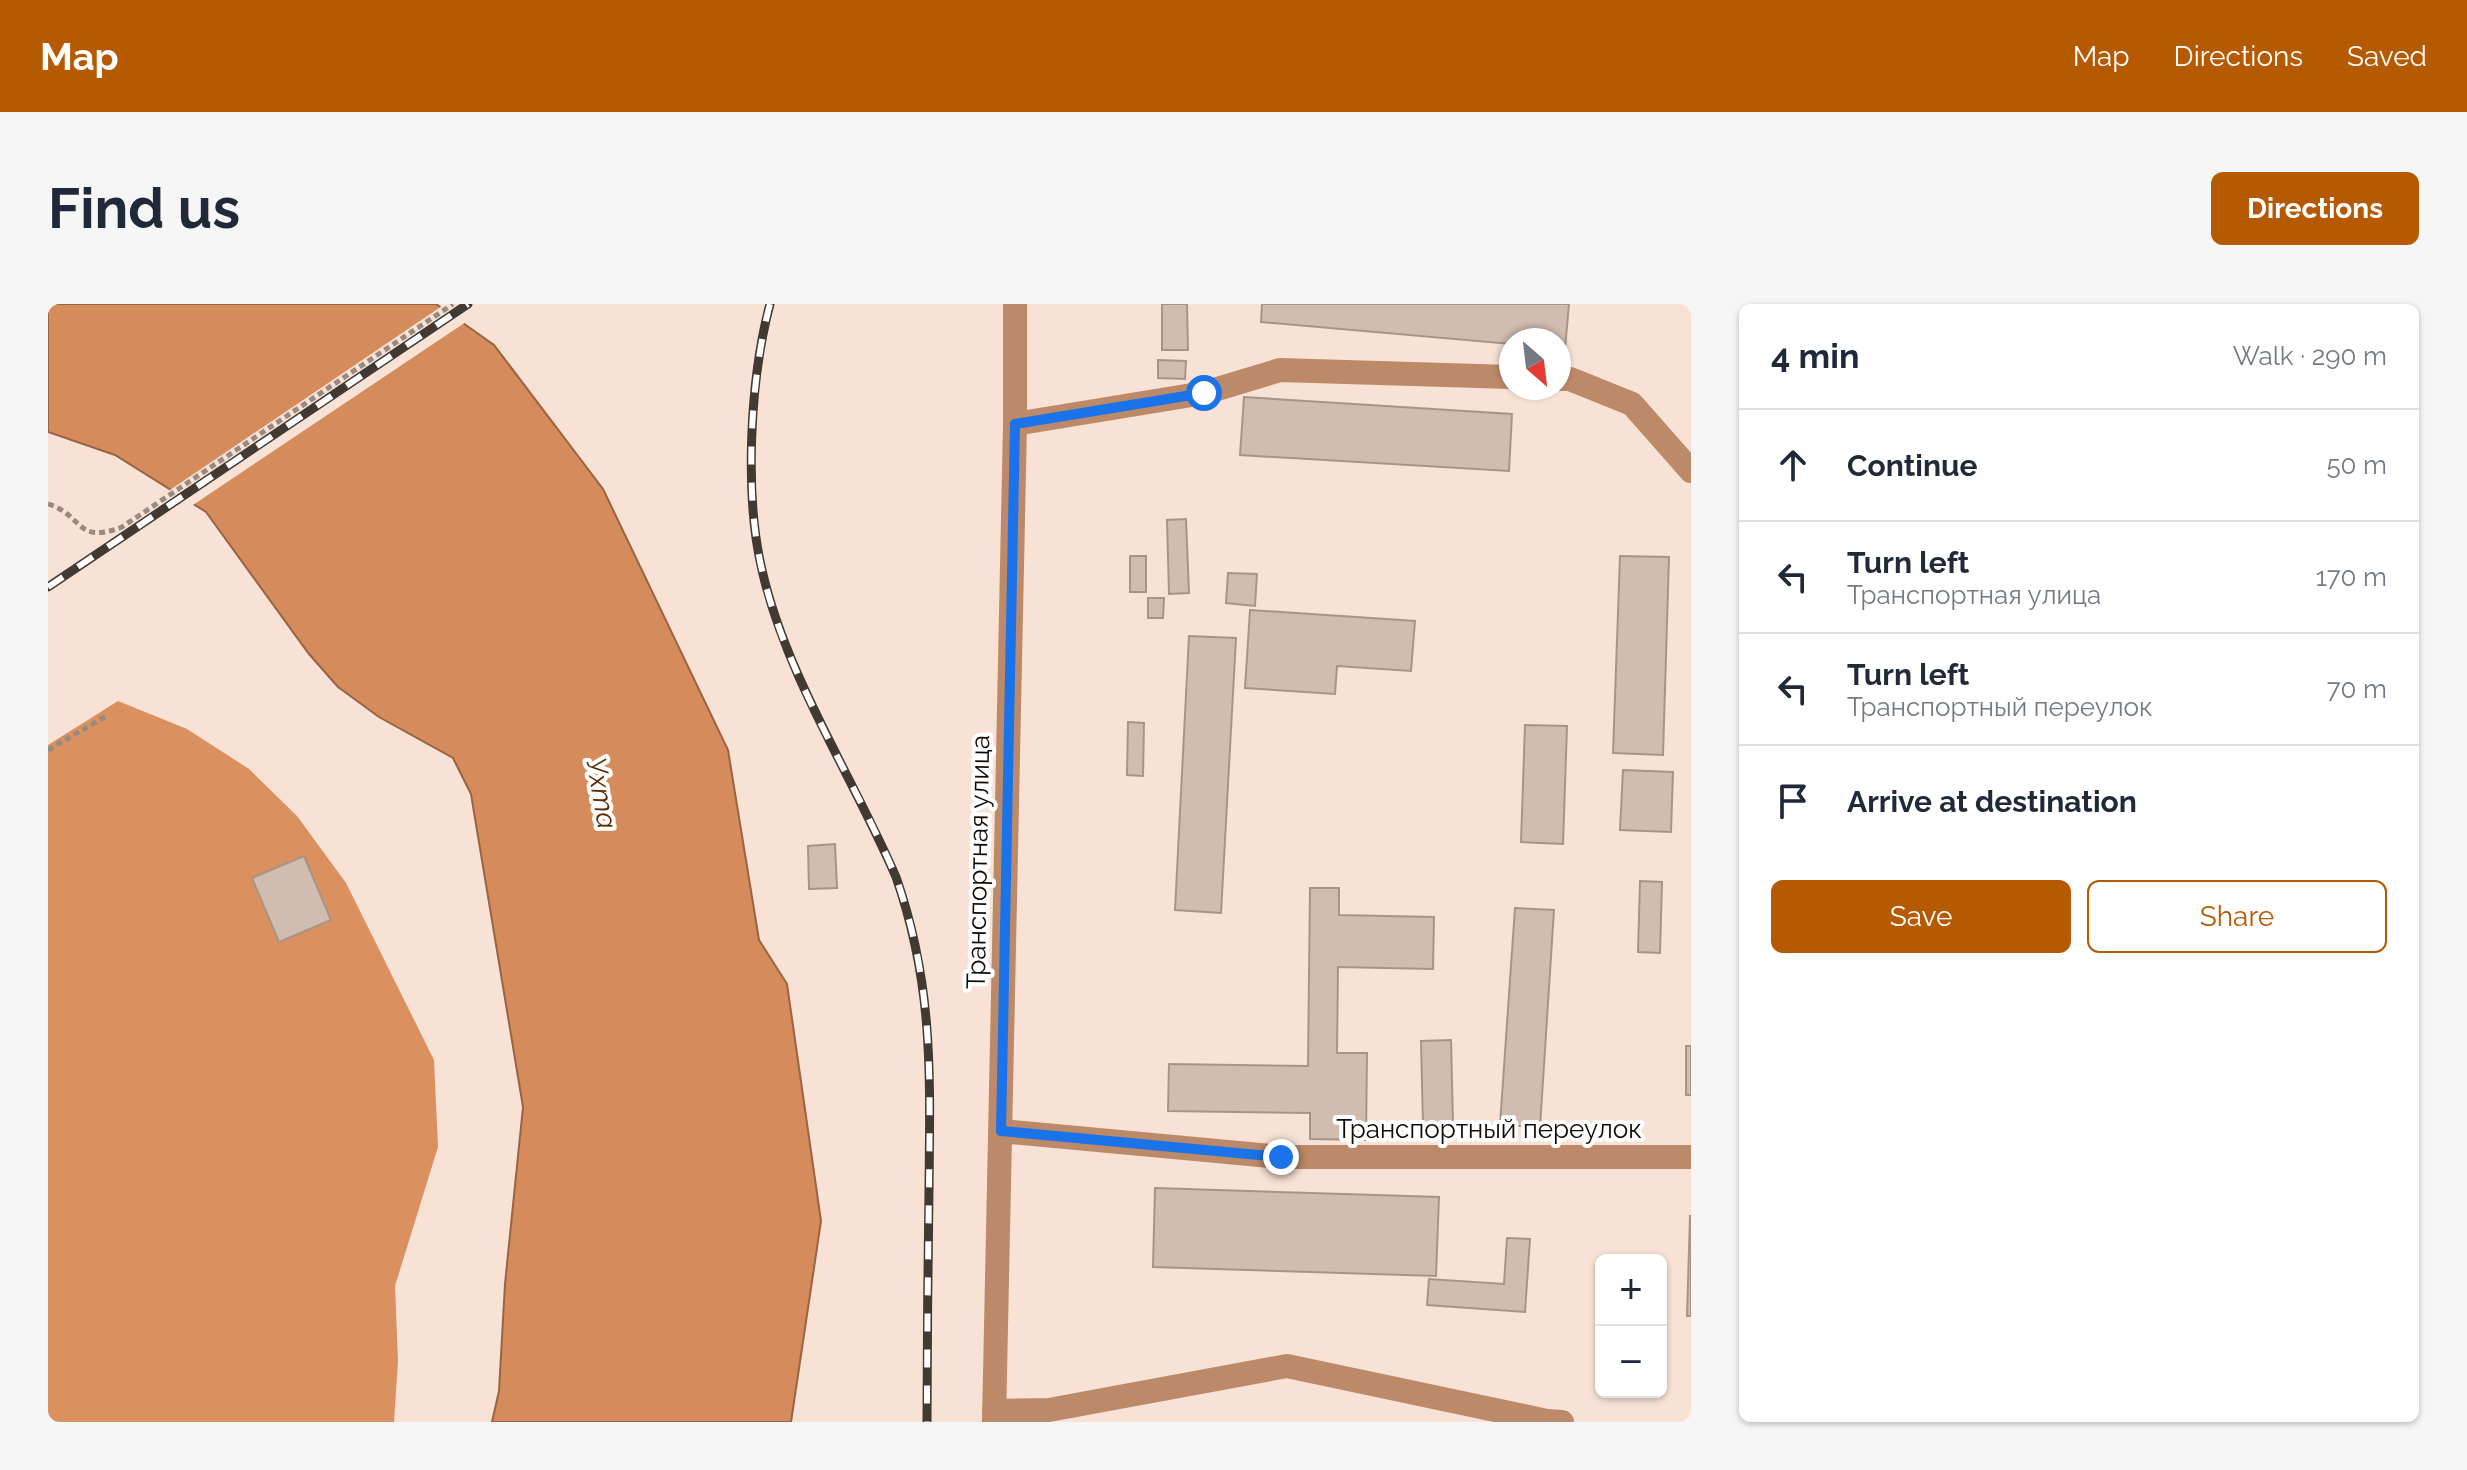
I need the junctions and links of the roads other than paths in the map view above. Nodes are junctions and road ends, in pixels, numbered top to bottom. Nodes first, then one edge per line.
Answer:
1 (1015, 304) edge
2 (1499, 377) edge
3 (1571, 379) edge
4 (1015, 424) junction
5 (1691, 471) edge
6 (1001, 1131) junction
7 (1691, 1157) edge
8 (994, 1417) edge
9 (1562, 1422) edge

1 - 4 street, Транспортная улица
2 - 4 street
3 - 5 street
4 - 6 street, Транспортная улица
6 - 7 street, Транспортный переулок
6 - 8 street, Транспортная улица
8 - 9 street

